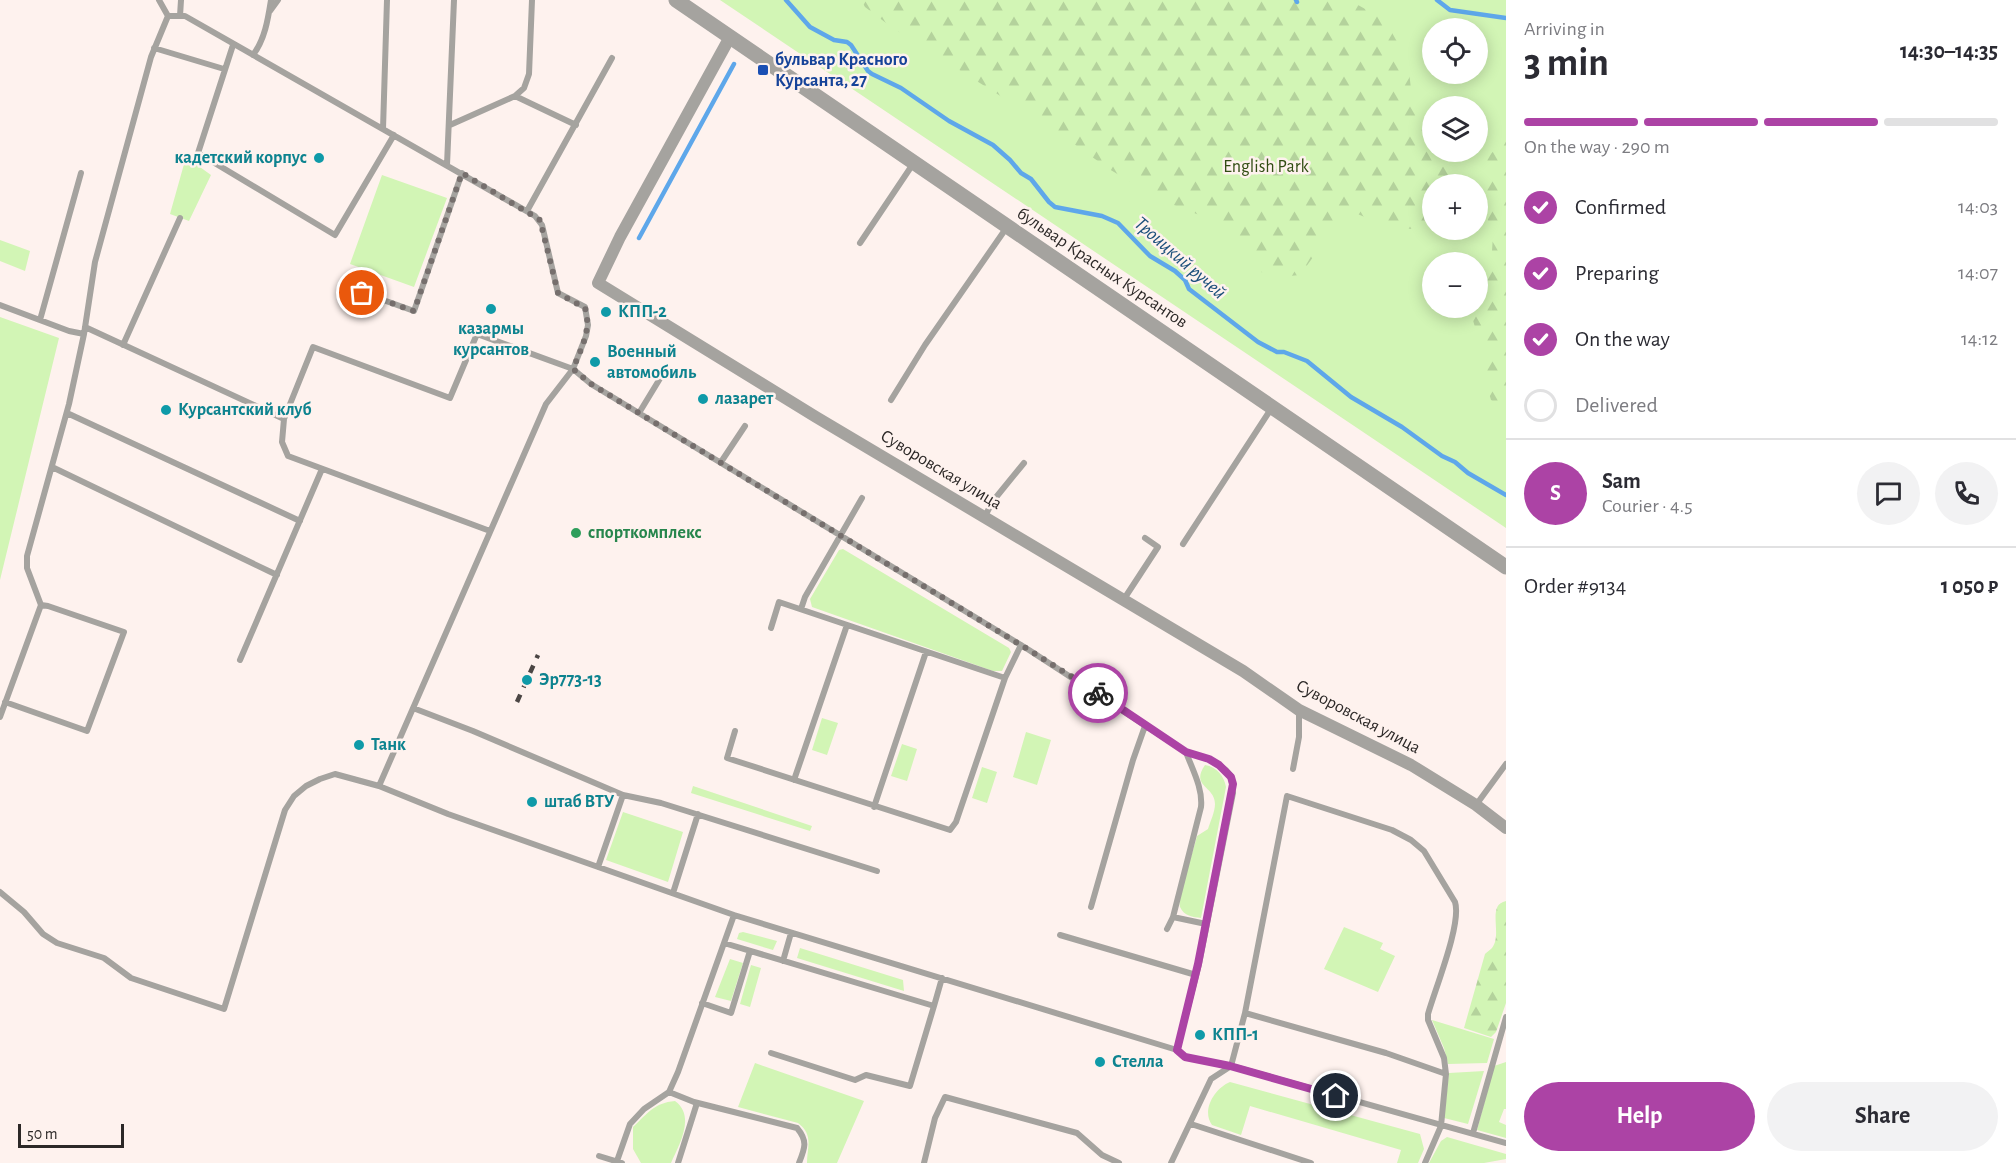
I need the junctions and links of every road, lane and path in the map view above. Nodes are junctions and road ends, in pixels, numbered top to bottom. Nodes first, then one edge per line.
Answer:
1 (159, 0) edge
2 (181, 0) edge
3 (271, 0) edge
4 (278, 0) edge
5 (387, 0) edge
6 (454, 0) edge
7 (532, 0) edge
8 (676, 0) edge
9 (269, 11) junction
10 (168, 16) junction
11 (180, 16) junction
12 (730, 37) junction
13 (233, 45) junction
14 (154, 48) junction
15 (253, 55) junction
16 (612, 58) dead end
17 (224, 69) junction
18 (515, 96) junction
19 (450, 125) junction
20 (576, 125) junction
21 (383, 129) junction
22 (394, 135) junction
23 (914, 163) junction
24 (447, 165) junction
25 (81, 173) dead end
26 (462, 173) junction
27 (527, 211) junction
28 (180, 218) dead end
29 (1007, 227) junction
30 (860, 243) dead end
31 (344, 286) dead end
32 (0, 306) edge
33 (40, 320) junction
34 (85, 330) junction
35 (123, 345) junction
36 (667, 367) dead end
37 (573, 369) junction
38 (891, 400) dead end
39 (1272, 408) junction
40 (67, 413) junction
41 (639, 413) junction
42 (284, 418) junction
43 (745, 426) dead end
44 (721, 462) junction
45 (1024, 463) dead end
46 (52, 467) junction
47 (322, 469) junction
48 (862, 498) dead end
49 (985, 516) junction
50 (300, 521) junction
51 (490, 531) junction
52 (841, 535) junction
53 (1145, 538) dead end
54 (1183, 544) dead end
55 (1506, 567) edge
56 (277, 575) junction
57 (1124, 599) junction
58 (41, 605) junction
59 (801, 609) junction
60 (847, 625) junction
61 (771, 628) dead end
62 (1022, 645) junction
63 (926, 652) junction
64 (240, 660) dead end
65 (1005, 678) junction
66 (5, 702) junction
67 (413, 708) junction
68 (1299, 710) junction
69 (0, 717) edge
70 (1145, 726) junction
71 (735, 731) dead end
72 (1186, 752) junction
73 (1506, 764) edge
74 (1293, 769) dead end
75 (794, 780) junction
76 (379, 786) junction
77 (623, 795) junction
78 (1476, 805) junction
79 (874, 807) junction
80 (698, 814) junction
81 (1506, 828) edge
82 (598, 867) junction
83 (877, 871) dead end
84 (673, 893) junction
85 (3, 894) edge
86 (0, 903) edge
87 (1091, 907) dead end
88 (734, 915) junction
89 (1173, 917) junction
90 (1206, 924) junction
91 (1167, 930) dead end
92 (792, 933) junction
93 (1060, 935) dead end
94 (724, 943) junction
95 (750, 951) junction
96 (783, 961) junction
97 (1196, 975) junction
98 (942, 978) junction
99 (702, 1003) junction
100 (934, 1006) junction
101 (1245, 1013) junction
102 (1506, 1017) edge
103 (1177, 1050) junction
104 (771, 1053) dead end
105 (1230, 1066) junction
106 (1446, 1074) junction
107 (669, 1092) junction
108 (697, 1103) junction
109 (1191, 1124) junction
110 (1441, 1126) junction
111 (1473, 1133) junction
112 (1506, 1143) edge
113 (599, 1156) dead end
114 (620, 1162) edge
115 (678, 1163) edge
116 (799, 1163) edge
117 (924, 1163) edge
118 (1119, 1163) edge
119 (1171, 1163) edge
120 (1311, 1163) edge
121 (1425, 1163) edge

1 - 10 lane
2 - 11 lane
3 - 9 lane
4 - 9 lane
5 - 21 lane
6 - 19 lane
7 - 18 lane
8 - 12 street, бульвар Красных Курсантов
9 - 15 lane
10 - 11 lane
10 - 14 lane
11 - 13 lane
12 - 23 street, бульвар Красных Курсантов
12 - 49 street, Суворовская улица
13 - 15 lane
13 - 17 lane
14 - 17 lane
14 - 34 lane
15 - 21 lane
16 - 20 lane
17 - 22 lane
18 - 19 lane
18 - 20 lane
19 - 24 lane
20 - 27 lane
21 - 22 lane
22 - 24 lane
23 - 29 street, бульвар Красных Курсантов
23 - 30 lane
24 - 26 lane
25 - 33 lane
26 - 27 lane
26 - 31 lane
27 - 37 lane
28 - 35 lane
29 - 38 lane
29 - 39 street, бульвар Красных Курсантов
32 - 33 lane
33 - 34 lane
34 - 35 lane
34 - 40 lane
35 - 42 lane
36 - 41 lane
37 - 41 lane
37 - 42 lane
37 - 51 lane
39 - 54 lane
39 - 55 street, бульвар Красных Курсантов
40 - 46 lane
40 - 50 lane
41 - 44 lane
42 - 47 lane
43 - 44 lane
44 - 52 lane
45 - 49 lane
46 - 56 lane
46 - 58 lane
47 - 50 lane
47 - 51 lane
48 - 52 lane
49 - 57 street, Суворовская улица
50 - 56 lane
51 - 67 lane
52 - 59 lane
52 - 62 lane
53 - 57 lane
56 - 64 lane
57 - 68 street, Суворовская улица
58 - 66 lane
58 - 66 lane
59 - 60 lane
59 - 61 lane
60 - 63 lane
60 - 75 lane
62 - 65 lane
62 - 70 lane
63 - 65 lane
63 - 79 lane
65 - 79 lane
66 - 69 lane
67 - 76 lane
67 - 77 lane
68 - 74 lane
68 - 78 street, Суворовская улица
70 - 72 lane
70 - 87 lane
71 - 75 lane
72 - 89 lane
72 - 90 lane
73 - 78 lane
75 - 79 lane
76 - 82 lane
76 - 85 lane
77 - 80 lane
77 - 82 lane
78 - 81 street, Суворовская улица
80 - 83 lane
80 - 84 lane
82 - 84 lane
84 - 88 lane
85 - 86 lane
88 - 92 lane
88 - 94 lane
89 - 90 lane
89 - 91 lane
90 - 97 lane
92 - 96 lane
92 - 98 lane
93 - 97 lane
94 - 95 lane
94 - 99 lane
95 - 96 lane
95 - 99 lane
96 - 100 lane
97 - 103 lane
98 - 100 lane
98 - 103 lane
99 - 107 lane
100 - 104 lane
101 - 105 lane
101 - 106 lane
101 - 106 lane
102 - 111 lane
103 - 105 lane
105 - 109 lane
105 - 110 lane
106 - 110 lane
107 - 108 lane
107 - 114 lane
108 - 115 lane
108 - 116 lane
109 - 119 lane
109 - 120 lane
110 - 111 lane
110 - 121 lane
111 - 112 lane
113 - 114 lane
117 - 118 lane

